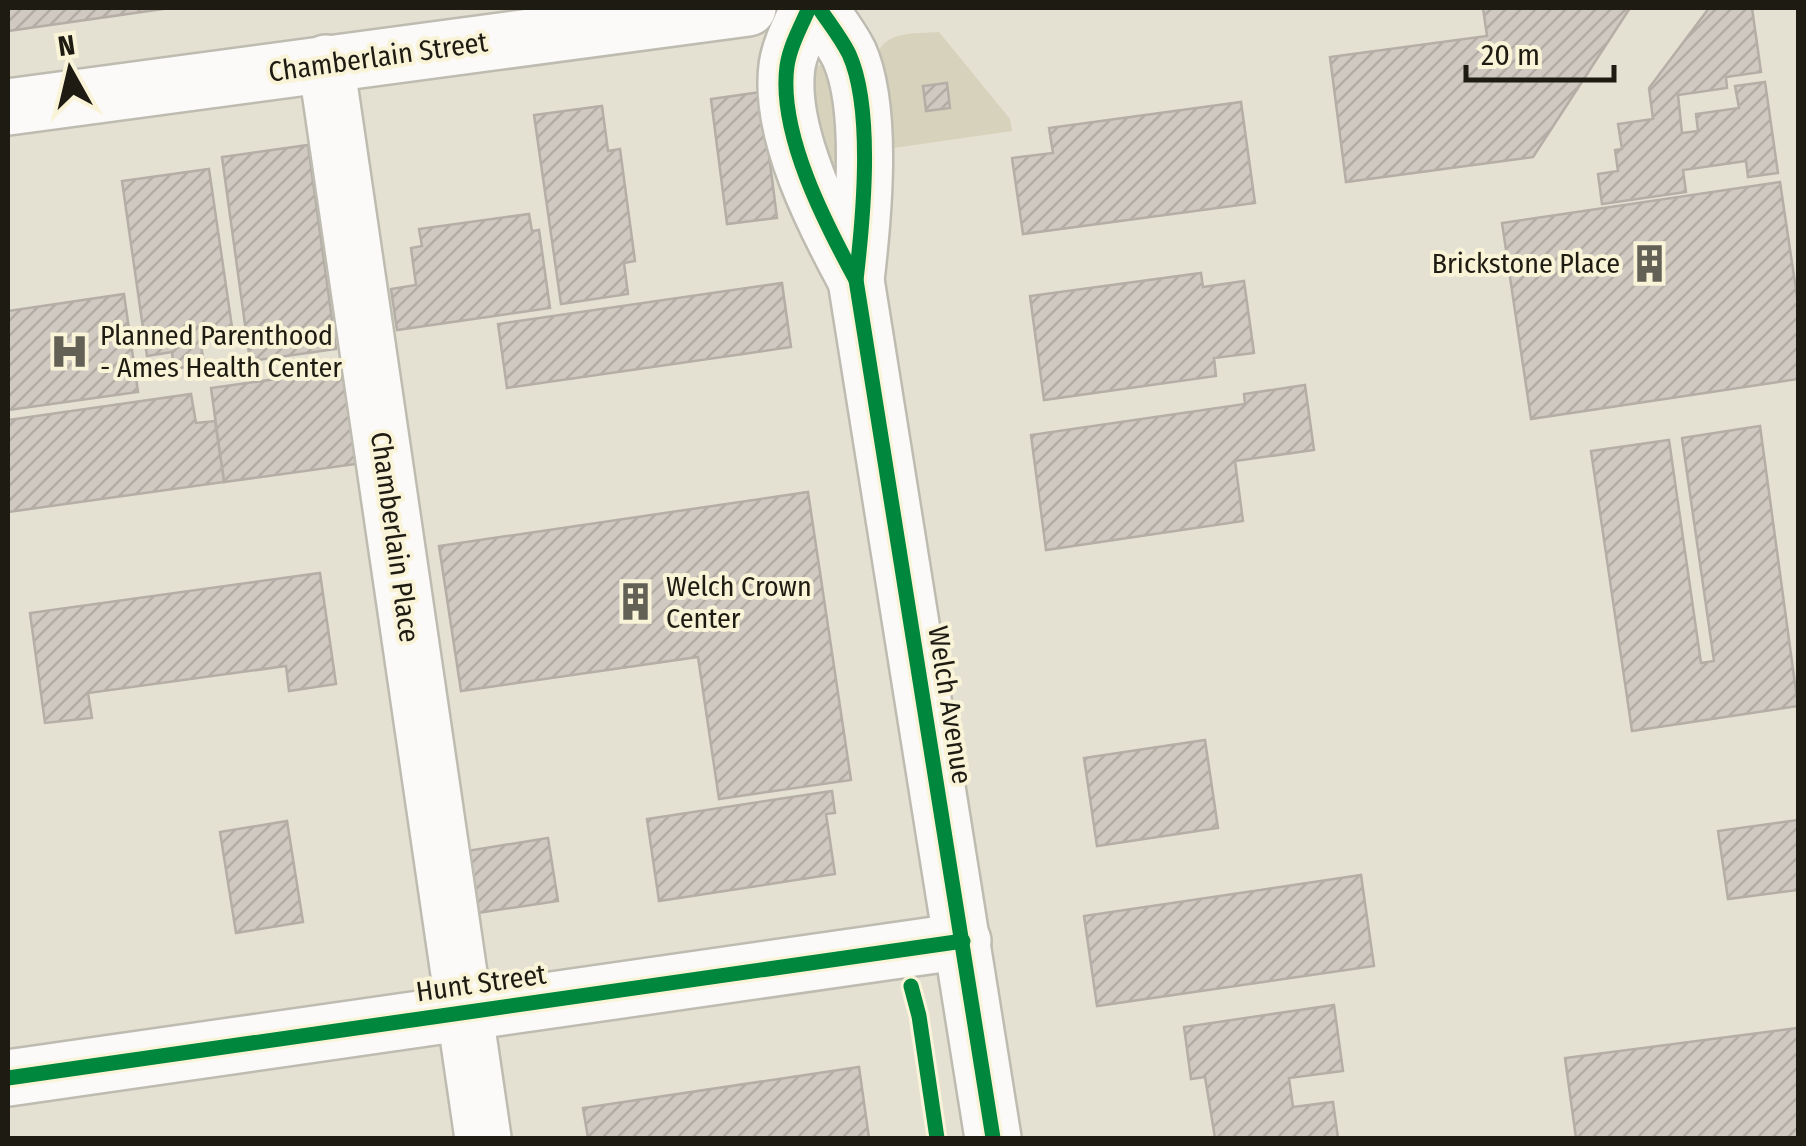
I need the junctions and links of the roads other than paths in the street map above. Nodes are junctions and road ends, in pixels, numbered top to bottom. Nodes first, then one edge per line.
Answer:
1 (748, 8) edge
2 (809, 8) edge
3 (819, 8) edge
4 (326, 64) junction
5 (8, 106) edge
6 (856, 280) junction
7 (963, 941) junction
8 (465, 1010) junction
9 (8, 1078) edge
10 (483, 1138) edge
11 (993, 1138) edge

1 - 4 street, Chamberlain Street
2 - 6 street, Welch Avenue
3 - 6 street, Welch Avenue
4 - 5 street, Chamberlain Street
4 - 8 street, Chamberlain Place
6 - 7 street, Welch Avenue
7 - 8 street, Hunt Street
7 - 11 street, Welch Avenue
8 - 9 street, Hunt Street
8 - 10 street, Chamberlain Place

